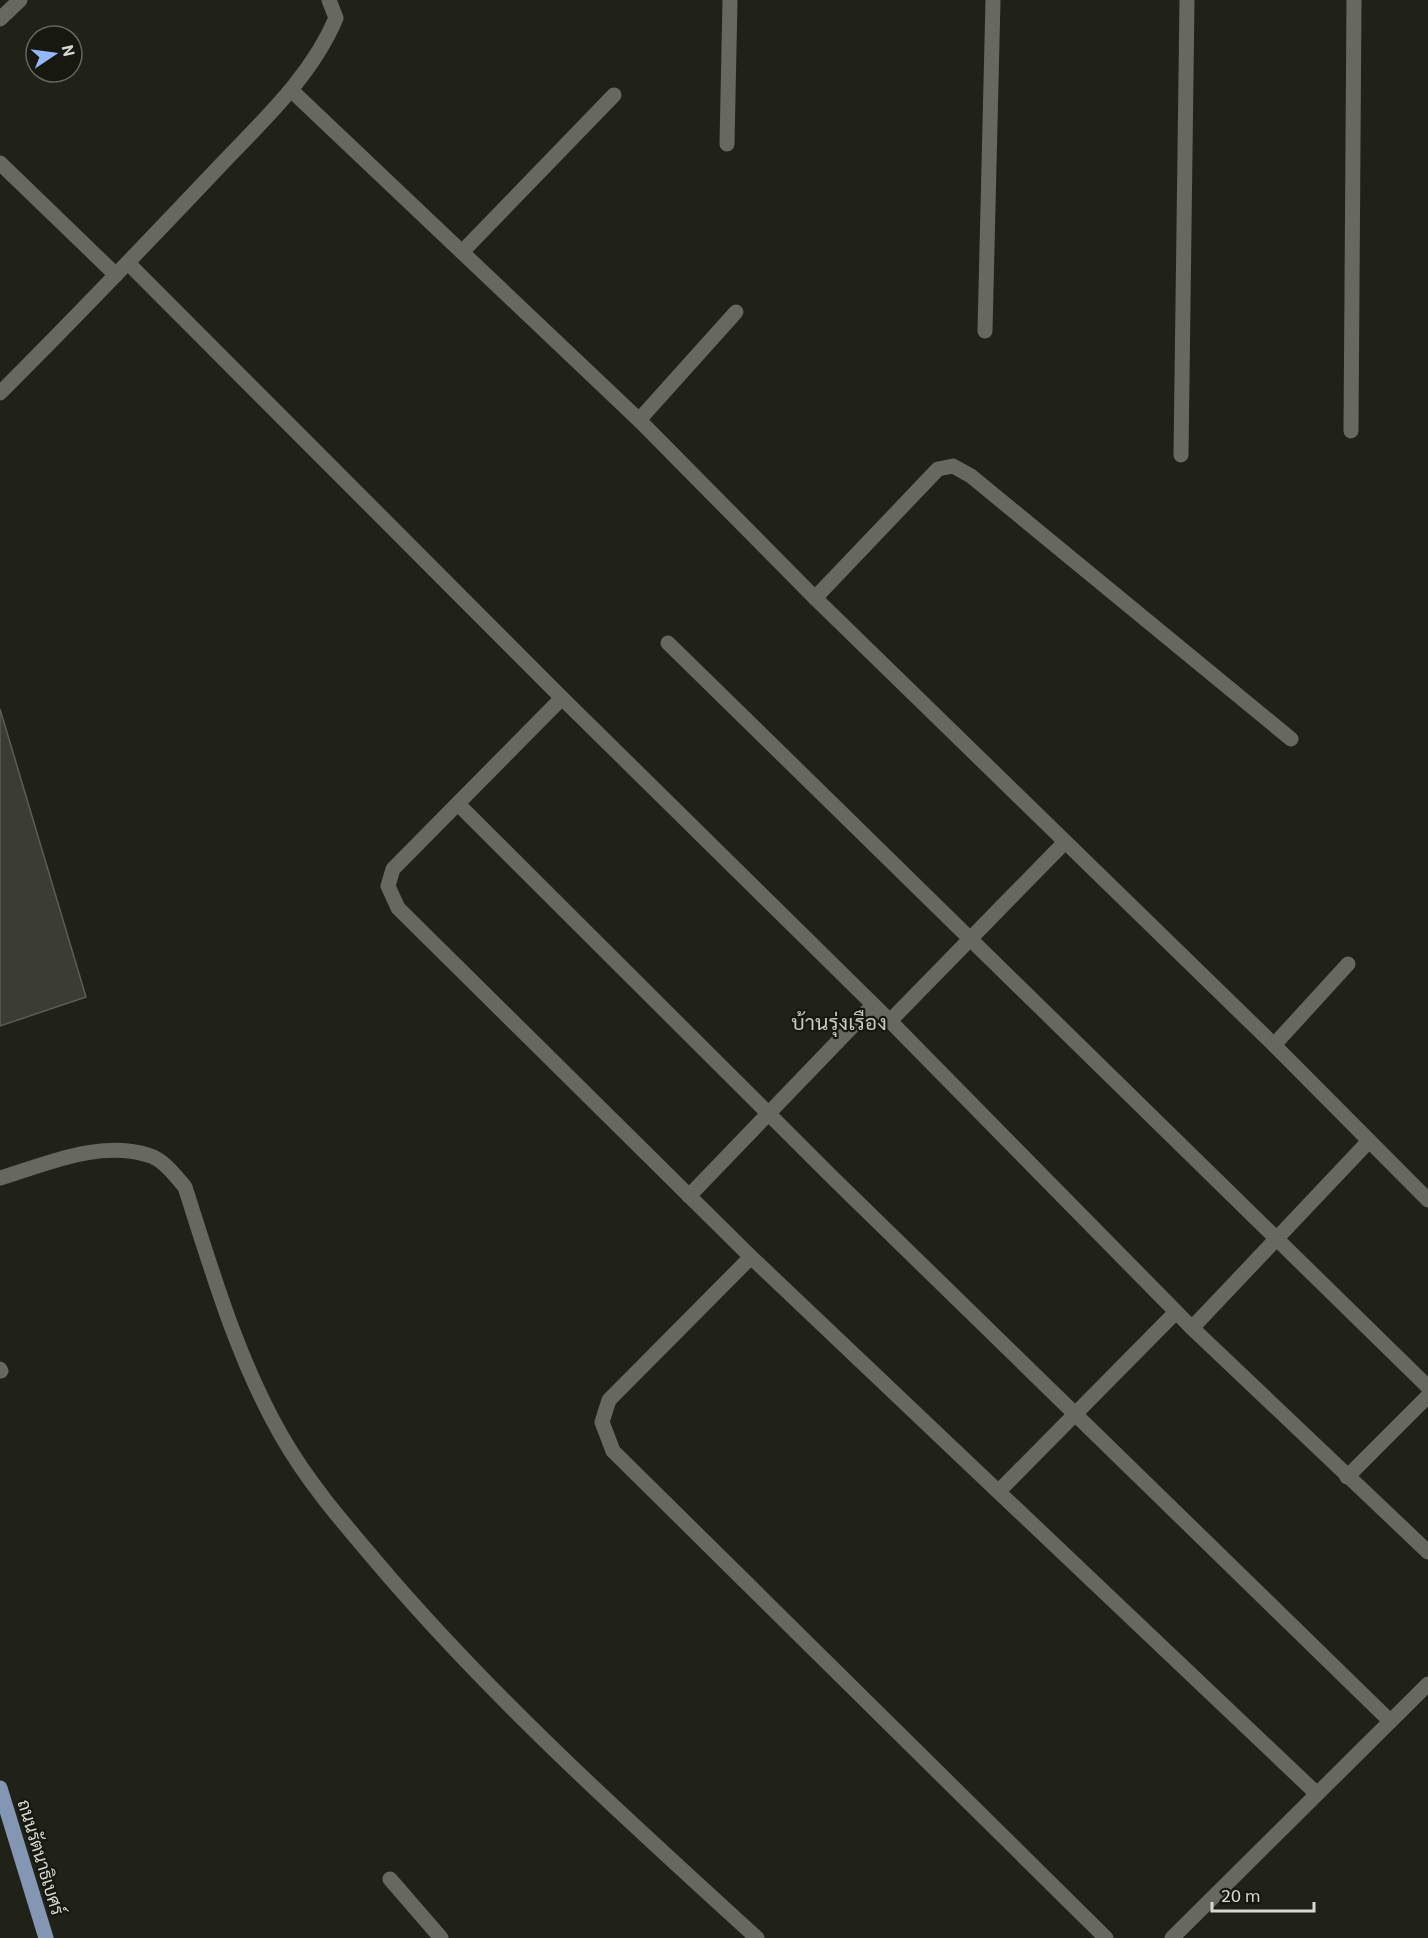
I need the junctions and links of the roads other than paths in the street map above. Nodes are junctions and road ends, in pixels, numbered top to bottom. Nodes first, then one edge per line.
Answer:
1 (20, 0) edge
2 (329, 0) edge
3 (730, 0) edge
4 (993, 0) edge
5 (1187, 0) edge
6 (1354, 0) edge
7 (0, 19) edge
8 (291, 90) junction
9 (614, 95) dead end
10 (727, 144) dead end
11 (0, 163) edge
12 (462, 252) junction
13 (128, 263) junction
14 (116, 275) junction
15 (736, 312) dead end
16 (986, 331) dead end
17 (0, 393) edge
18 (639, 420) junction
19 (1352, 431) dead end
20 (1181, 456) dead end
21 (815, 598) junction
22 (668, 643) dead end
23 (562, 698) junction
24 (1291, 739) dead end
25 (458, 804) junction
26 (1065, 842) junction
27 (971, 937) junction
28 (1348, 964) dead end
29 (873, 1005) junction
30 (890, 1021) junction
31 (1274, 1045) junction
32 (768, 1113) junction
33 (1370, 1141) junction
34 (0, 1178) edge
35 (689, 1196) junction
36 (1428, 1200) edge
37 (1276, 1239) junction
38 (751, 1257) junction
39 (1176, 1312) junction
40 (1192, 1328) junction
41 (1428, 1387) edge
42 (1428, 1396) edge
43 (1075, 1414) junction
44 (1347, 1477) junction
45 (999, 1491) junction
46 (1428, 1552) edge
47 (1428, 1684) edge
48 (1390, 1721) junction
49 (0, 1788) edge
50 (1316, 1793) junction
51 (390, 1879) dead end
52 (46, 1938) edge
53 (441, 1938) edge
54 (758, 1938) edge
55 (1106, 1938) edge
56 (1172, 1938) edge

1 - 7 street
2 - 8 street
3 - 10 street
4 - 16 street
5 - 20 street
6 - 19 street
8 - 12 street
8 - 13 street
9 - 12 street
11 - 14 street
12 - 18 street
13 - 14 street
13 - 23 street
14 - 17 street
15 - 18 street
18 - 21 street
21 - 24 street
21 - 26 street
22 - 27 street
23 - 25 street
23 - 29 street
25 - 32 street
25 - 35 street
26 - 27 street
26 - 31 street
27 - 30 street
27 - 37 street
28 - 31 street
29 - 30 street
29 - 32 street
30 - 39 street
31 - 33 street
32 - 35 street
32 - 43 street
33 - 36 street
33 - 37 street
34 - 54 street
35 - 38 street
37 - 40 street
37 - 41 street
38 - 45 street
38 - 55 street
39 - 40 street
39 - 43 street
40 - 44 street
42 - 44 street
43 - 45 street
43 - 48 street
44 - 46 street
45 - 50 street
47 - 48 street
48 - 50 street
49 - 52 main road, ถนนรัตนาธิเบศร์
50 - 56 street
51 - 53 street

